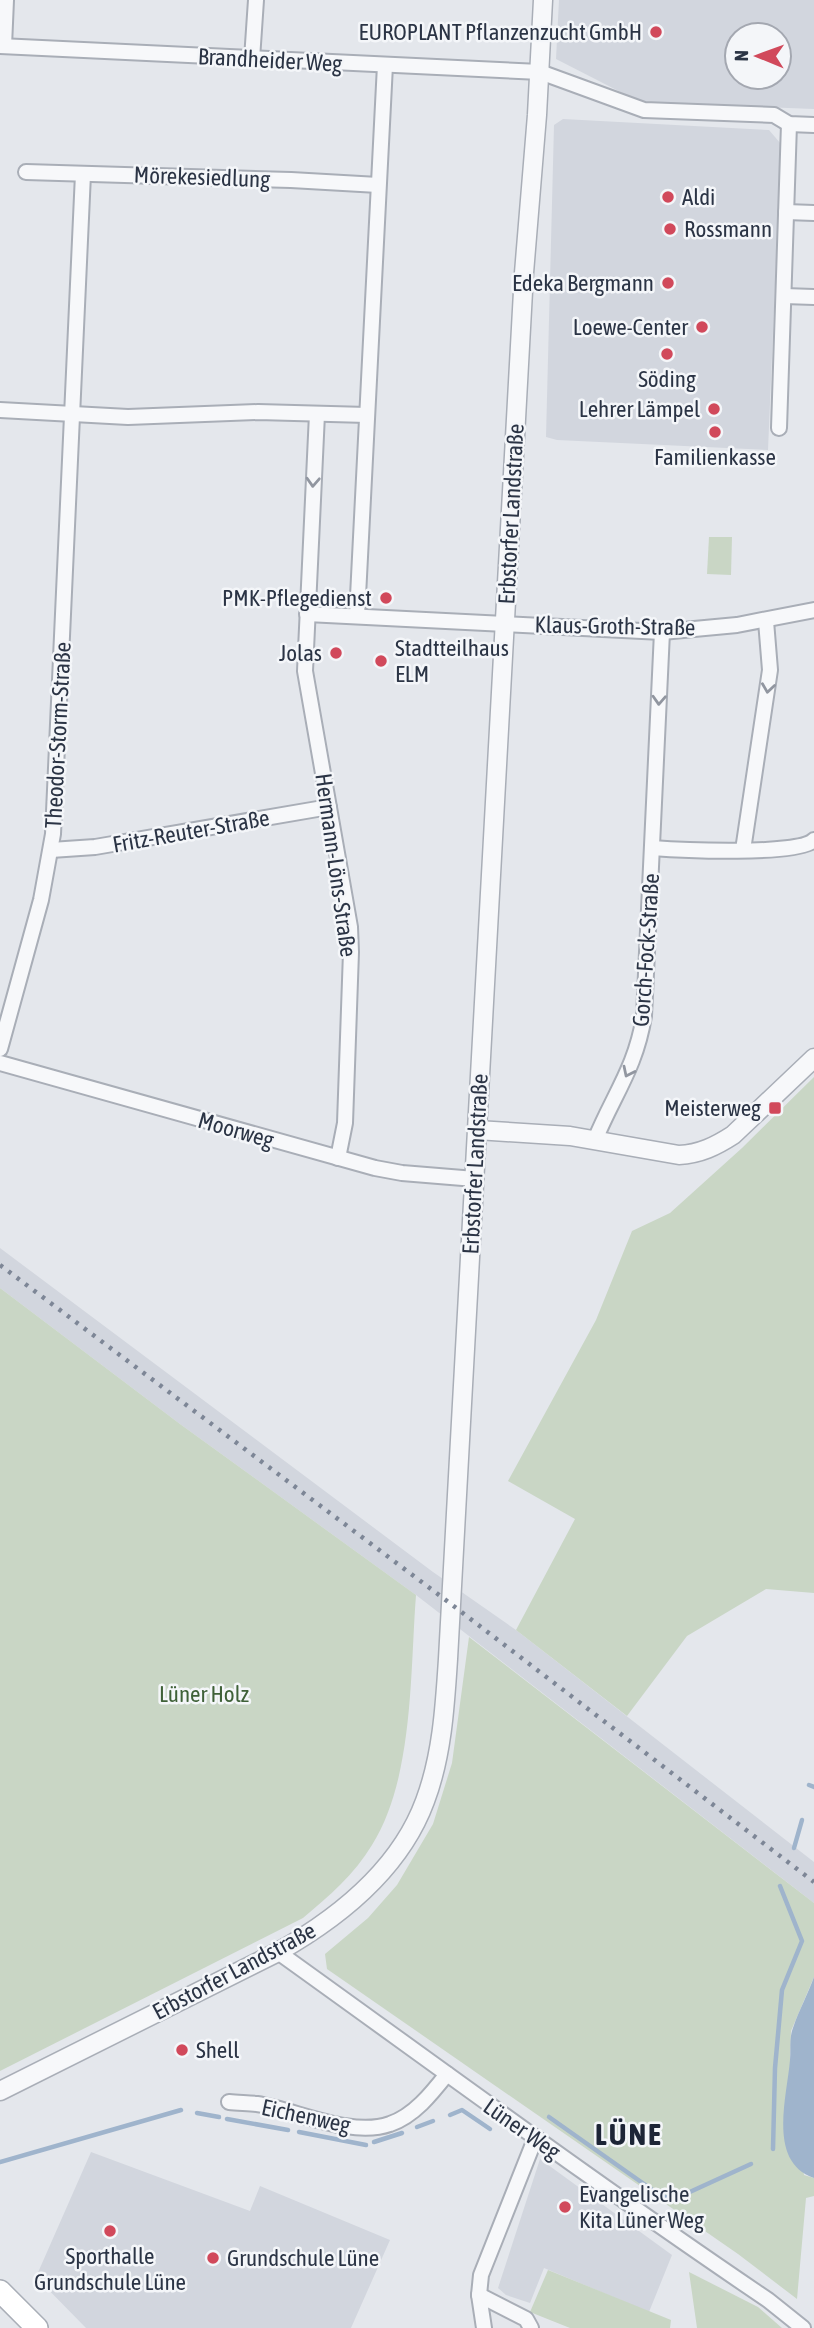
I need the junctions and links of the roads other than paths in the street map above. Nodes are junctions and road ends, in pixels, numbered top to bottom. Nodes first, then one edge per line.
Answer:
1 (6, 0) edge
2 (256, 0) edge
3 (543, 0) edge
4 (2, 46) edge
5 (252, 59) junction
6 (384, 65) junction
7 (540, 72) junction
8 (789, 124) junction
9 (814, 125) edge
10 (26, 172) dead end
11 (82, 174) junction
12 (378, 185) junction
13 (786, 212) junction
14 (814, 213) edge
15 (783, 296) junction
16 (814, 297) edge
17 (0, 410) edge
18 (72, 414) junction
19 (317, 414) junction
20 (367, 415) junction
21 (779, 428) dead end
22 (814, 610) edge
23 (307, 614) junction
24 (357, 616) junction
25 (766, 621) junction
26 (505, 623) junction
27 (662, 632) junction
28 (329, 807) junction
29 (814, 840) edge
30 (652, 848) junction
31 (51, 850) junction
32 (743, 850) junction
33 (0, 1049) edge
34 (814, 1058) edge
35 (0, 1063) edge
36 (477, 1130) junction
37 (595, 1140) junction
38 (338, 1158) junction
39 (475, 1179) junction
40 (278, 1952) junction
41 (447, 2074) junction
42 (0, 2091) edge
43 (229, 2102) dead end
44 (535, 2139) junction
45 (0, 2291) edge
46 (479, 2295) junction
47 (37, 2328) edge
48 (484, 2328) edge
49 (531, 2328) edge
50 (803, 2328) edge

1 - 4 street
2 - 5 street
3 - 7 street, Erbstorfer Landstraße
4 - 5 street, Brandheider Weg
5 - 6 street, Brandheider Weg
6 - 7 street, Brandheider Weg
6 - 12 street
7 - 8 street, Brandheider Weg
7 - 26 street, Erbstorfer Landstraße
8 - 9 street, Brandheider Weg
8 - 13 street
10 - 11 street, Mörekesiedlung
11 - 12 street, Mörekesiedlung
11 - 18 street, Theodor-Storm-Straße
12 - 20 street
13 - 14 street
13 - 15 street
15 - 16 street
15 - 21 street
17 - 18 street
18 - 19 street
18 - 31 street, Theodor-Storm-Straße
19 - 20 street
19 -> 23 street, Hermann-Löns-Straße
20 - 24 street
22 - 25 street, Klaus-Groth-Straße
23 - 24 street
23 - 28 street, Hermann-Löns-Straße
24 - 26 street
25 - 27 street, Klaus-Groth-Straße
25 -> 32 street
26 - 27 street, Klaus-Groth-Straße
26 - 36 street, Erbstorfer Landstraße
27 -> 30 street, Gorch-Fock-Straße
28 - 31 street, Fritz-Reuter-Straße
28 - 38 street, Hermann-Löns-Straße
29 - 32 street
30 - 32 street
30 -> 37 street, Gorch-Fock-Straße
31 - 33 street, Theodor-Storm-Straße
34 - 37 street
35 - 38 street, Moorweg
36 - 37 street
36 - 39 street, Erbstorfer Landstraße
38 - 39 street, Moorweg
39 - 40 street, Erbstorfer Landstraße
40 - 41 street, Lüner Weg
40 - 42 street, Erbstorfer Landstraße
41 - 43 street, Eichenweg
41 - 44 street, Lüner Weg
44 - 46 street
44 - 50 street, Lüner Weg
45 - 47 main road
46 - 48 street
46 - 49 street

